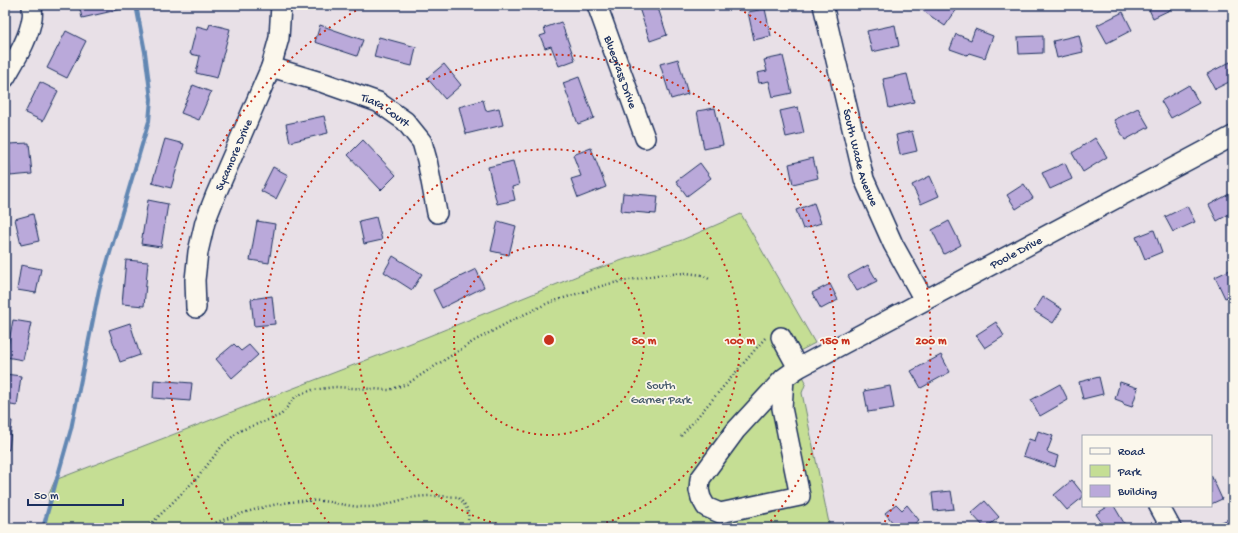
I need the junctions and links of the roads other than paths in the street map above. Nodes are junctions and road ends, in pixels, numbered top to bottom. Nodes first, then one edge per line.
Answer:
1 (32, 5) edge
2 (281, 5) edge
3 (597, 5) edge
4 (823, 5) edge
5 (272, 67) junction
6 (5, 78) edge
7 (1233, 136) edge
8 (645, 138) dead end
9 (437, 213) dead end
10 (924, 300) junction
11 (196, 308) dead end
12 (773, 337) road end
13 (792, 373) junction
14 (1160, 507) edge
15 (1171, 528) edge

1 - 6 street
2 - 5 street, Sycamore Drive
3 - 8 street, Bluegrass Drive
4 - 10 street, South Wade Avenue
5 - 9 street, Tiara Court
5 - 11 street, Sycamore Drive
7 - 10 street, Poole Drive
10 - 13 street, Poole Drive
12 - 13 street
13 - 13 street, Poole Drive
14 - 15 street

